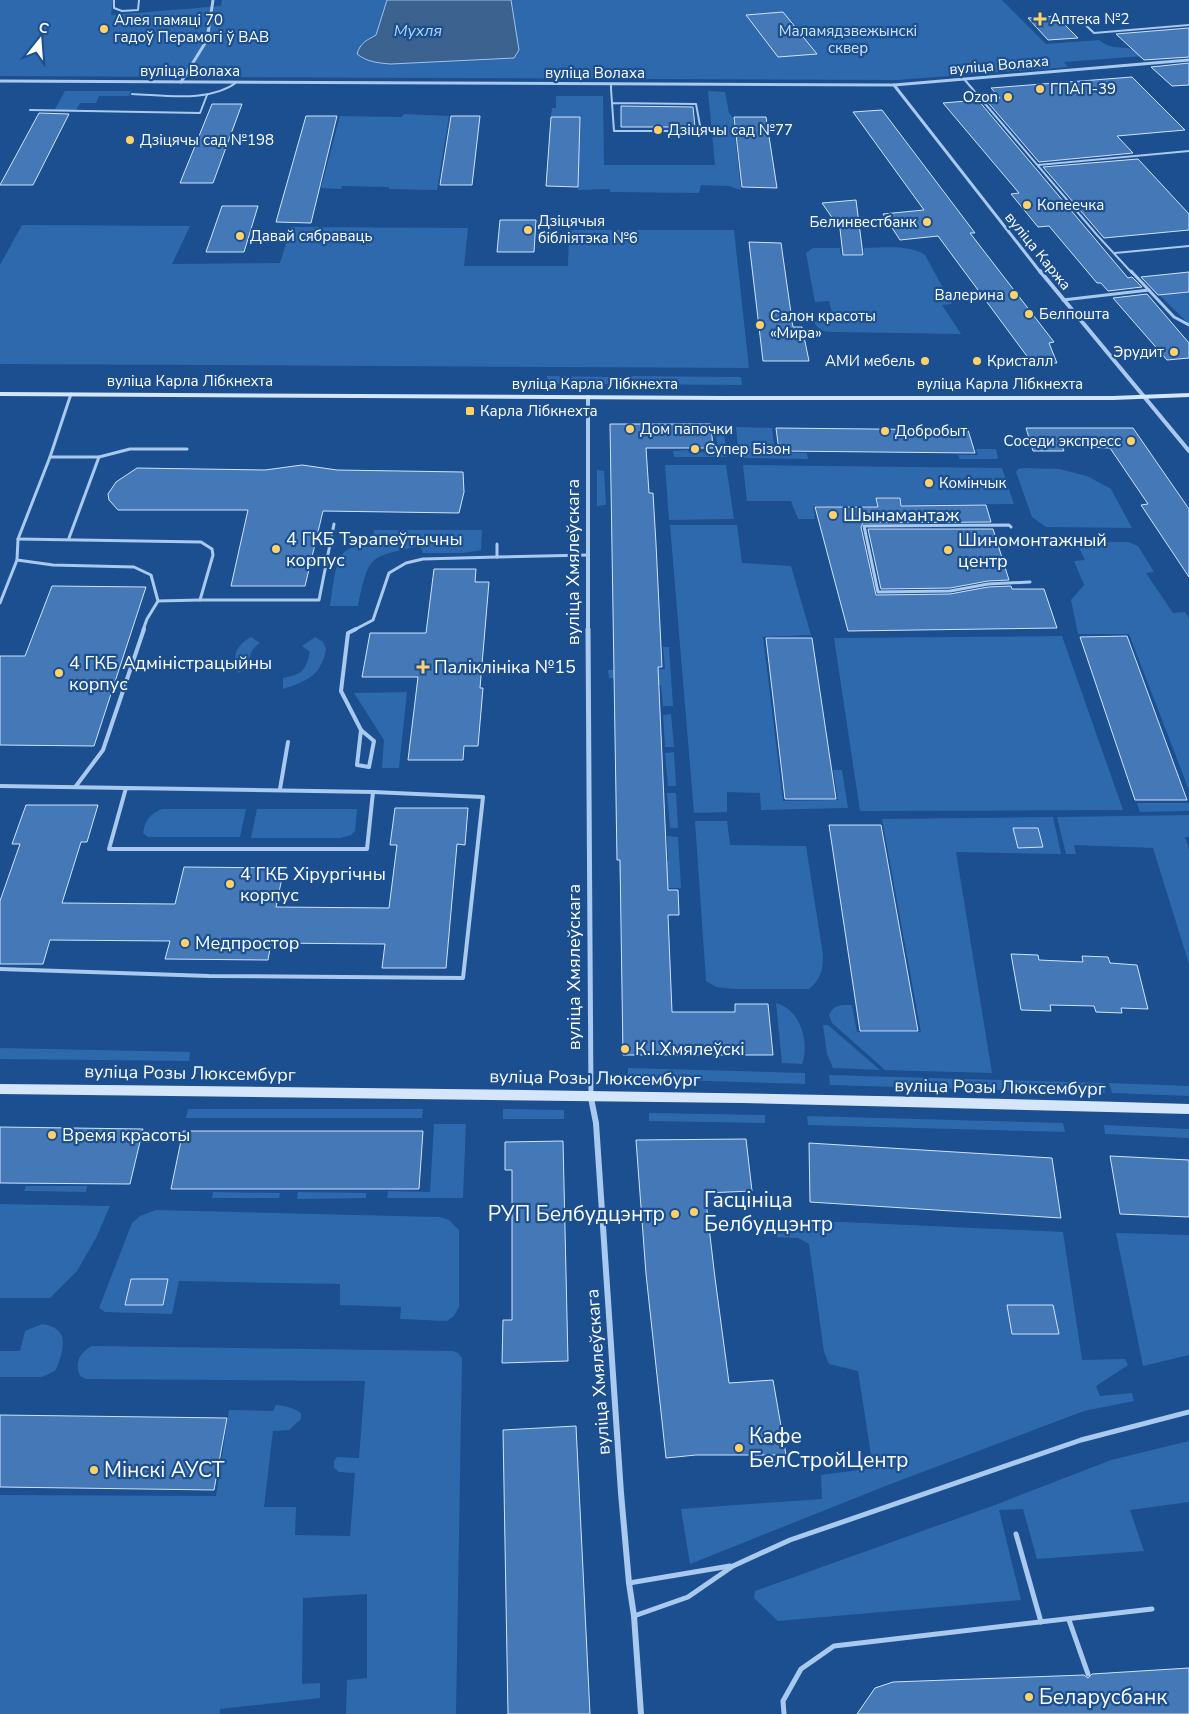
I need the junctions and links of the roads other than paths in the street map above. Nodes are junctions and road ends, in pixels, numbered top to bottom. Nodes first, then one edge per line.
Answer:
1 (114, 0) edge
2 (139, 0) edge
3 (213, 0) edge
4 (1075, 15) dead end
5 (1189, 25) edge
6 (1189, 60) edge
7 (964, 79) junction
8 (0, 81) edge
9 (181, 82) junction
10 (237, 82) junction
11 (611, 84) junction
12 (894, 85) junction
13 (132, 94) dead end
14 (207, 94) junction
15 (612, 103) junction
16 (30, 110) dead end
17 (1189, 152) edge
18 (1038, 165) junction
19 (1189, 246) edge
20 (1115, 253) junction
21 (1149, 290) junction
22 (1064, 300) junction
23 (1189, 325) edge
24 (0, 394) edge
25 (71, 394) junction
26 (1189, 395) edge
27 (1146, 397) junction
28 (588, 398) junction
29 (187, 449) dead end
30 (1189, 451) edge
31 (50, 457) junction
32 (99, 457) junction
33 (334, 524) dead end
34 (1011, 527) dead end
35 (69, 538) junction
36 (18, 539) junction
37 (497, 544) dead end
38 (588, 556) junction
39 (497, 557) junction
40 (17, 560) junction
41 (1030, 582) dead end
42 (200, 600) junction
43 (158, 601) junction
44 (0, 603) edge
45 (361, 730) junction
46 (288, 742) dead end
47 (0, 786) edge
48 (76, 786) junction
49 (126, 788) junction
50 (280, 789) junction
51 (373, 792) junction
52 (0, 969) edge
53 (0, 1089) edge
54 (590, 1095) junction
55 (1189, 1109) edge
56 (1189, 1412) edge
57 (1016, 1534) dead end
58 (732, 1566) junction
59 (629, 1583) junction
60 (1152, 1609) dead end
61 (634, 1616) junction
62 (1069, 1620) junction
63 (1041, 1622) junction
64 (1088, 1674) dead end
65 (641, 1714) edge
66 (784, 1714) edge

1 - 2 lane
3 - 9 street
4 - 5 lane
6 - 7 street, вуліца Волаха
7 - 12 street, вуліца Волаха
7 - 18 lane
8 - 9 street, вуліца Волаха
9 - 10 street, вуліца Волаха
10 - 11 street, вуліца Волаха
10 - 14 lane
11 - 12 street, вуліца Волаха
11 - 15 lane
12 - 22 street, вуліца Каржа
13 - 14 lane
14 - 16 lane
15 - 15 lane
17 - 18 lane
18 - 20 lane
19 - 20 lane
20 - 21 lane
21 - 22 lane
21 - 23 lane
22 - 27 street, вуліца Каржа
24 - 25 main road, вуліца Карла Лібкнехта
25 - 28 main road, вуліца Карла Лібкнехта
25 - 31 lane
26 - 27 main road, вуліца Карла Лібкнехта
27 - 28 main road, вуліца Карла Лібкнехта
27 - 30 street, вуліца Каржа
28 - 38 street, вуліца Хмялеўскага
29 - 32 lane
31 - 32 lane
31 - 36 lane
32 - 35 lane
33 - 42 lane
34 - 41 lane
35 - 36 lane
35 - 42 lane
36 - 40 lane
37 - 39 lane
38 - 39 lane
38 - 54 street, вуліца Хмялеўскага
39 - 45 lane
40 - 43 lane
40 - 44 lane
42 - 43 lane
43 - 48 lane
45 - 45 lane
46 - 50 lane
47 - 48 lane
48 - 49 lane
49 - 50 lane
49 - 51 lane
50 - 51 lane
51 - 52 lane
53 - 54 main road, вуліца Розы Люксембург
54 - 55 main road, вуліца Розы Люксембург
54 - 59 street, вуліца Хмялеўскага
56 - 58 lane
57 - 63 lane
58 - 59 lane
58 - 61 lane
59 - 61 street, вуліца Хмялеўскага
60 - 62 lane
61 - 65 street, вуліца Хмялеўскага
62 - 63 lane
62 - 64 lane
63 - 66 lane

